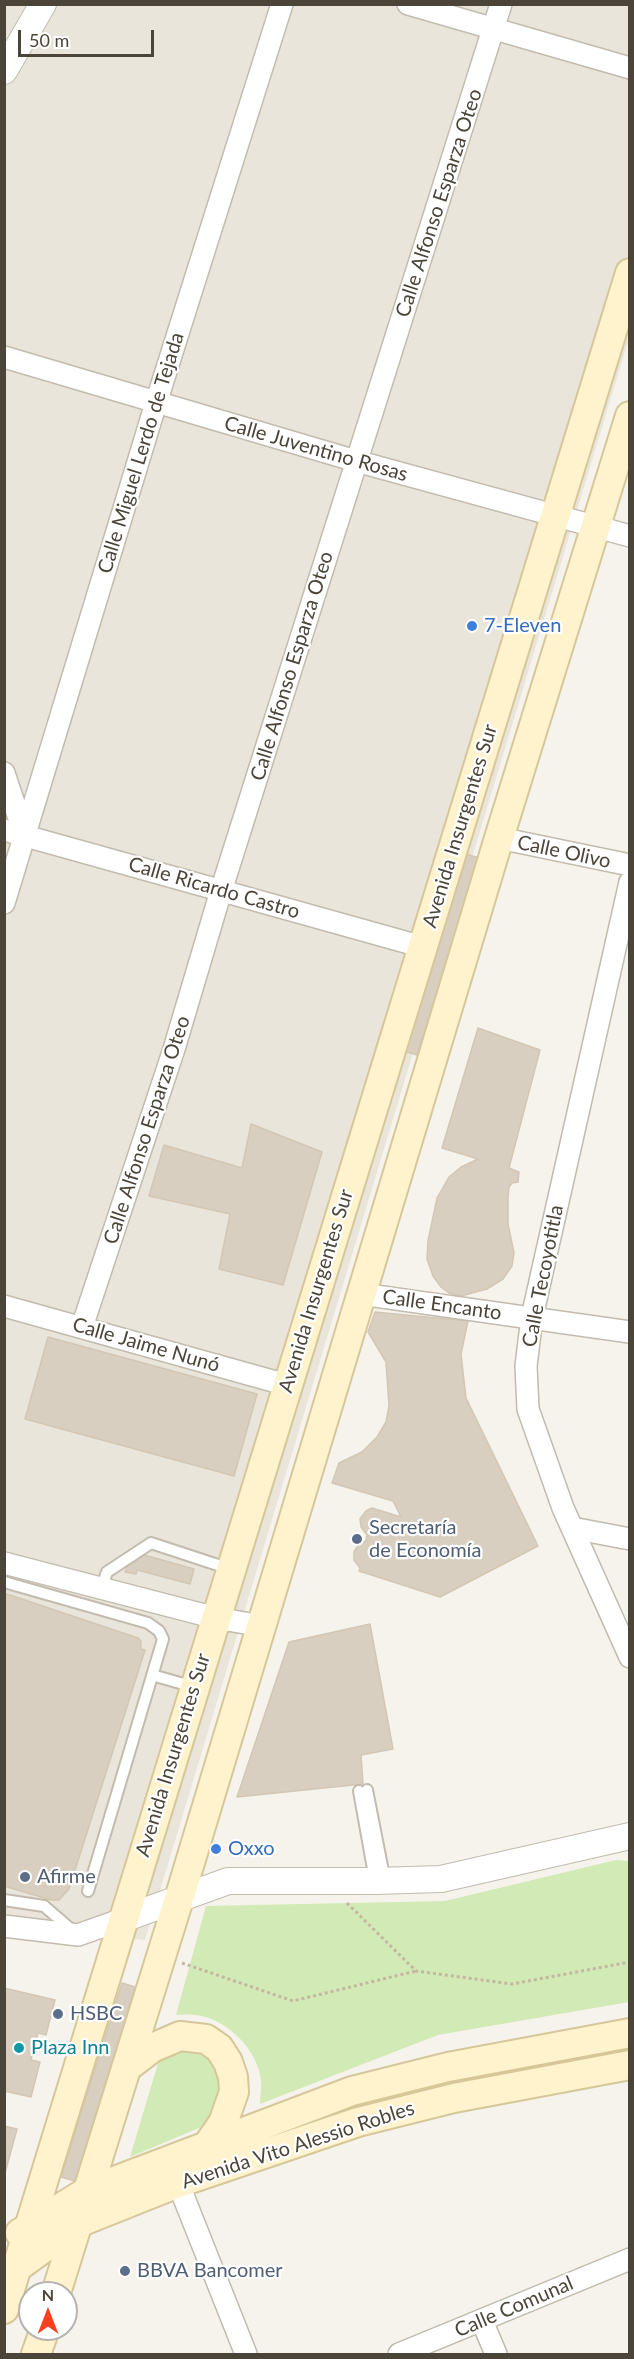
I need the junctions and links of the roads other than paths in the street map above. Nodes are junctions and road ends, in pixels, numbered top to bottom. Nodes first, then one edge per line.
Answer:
1 (43, 4) edge
2 (282, 4) edge
3 (408, 4) edge
4 (501, 4) edge
5 (494, 28) junction
6 (630, 69) edge
7 (4, 71) edge
8 (630, 273) edge
9 (4, 357) edge
10 (156, 404) junction
11 (630, 416) edge
12 (356, 461) junction
13 (554, 516) junction
14 (595, 527) junction
15 (630, 536) edge
16 (4, 773) edge
17 (4, 830) edge
18 (26, 836) junction
19 (499, 838) junction
20 (630, 866) edge
21 (630, 882) edge
22 (221, 891) junction
23 (4, 903) edge
24 (423, 947) junction
25 (361, 1294) junction
26 (4, 1306) edge
27 (532, 1317) junction
28 (82, 1328) junction
29 (630, 1332) edge
30 (287, 1385) junction
31 (572, 1528) junction
32 (630, 1539) edge
33 (4, 1563) edge
34 (231, 1569) junction
35 (4, 1582) edge
36 (101, 1589) junction
37 (216, 1618) junction
38 (262, 1626) junction
39 (630, 1657) edge
40 (152, 1675) junction
41 (194, 1687) junction
42 (363, 1791) dead end
43 (628, 1837) edge
44 (380, 1881) junction
45 (88, 1891) dead end
46 (179, 1899) junction
47 (4, 1900) edge
48 (123, 1919) junction
49 (4, 1926) edge
50 (78, 1935) junction
51 (630, 2033) edge
52 (630, 2065) edge
53 (126, 2068) junction
54 (207, 2146) junction
55 (178, 2183) junction
56 (88, 2191) junction
57 (78, 2223) junction
58 (16, 2235) edge
59 (630, 2259) edge
60 (11, 2271) edge
61 (60, 2281) edge
62 (4, 2309) edge
63 (482, 2321) junction
64 (246, 2355) edge
65 (399, 2355) edge
66 (496, 2355) edge

1 - 7 street
2 - 10 street, Calle Miguel Lerdo de Tejada
3 - 5 street
4 - 5 street, Calle Alfonso Esparza Oteo
5 - 6 street
5 - 12 street, Calle Alfonso Esparza Oteo
8 - 13 main road, Avenida Insurgentes Sur
9 - 10 street, Calle Juventino Rosas
10 - 12 street, Calle Juventino Rosas
10 - 18 street, Calle Miguel Lerdo de Tejada
11 - 14 main road, Avenida Insurgentes Sur
12 - 13 street, Calle Juventino Rosas
12 - 22 street, Calle Alfonso Esparza Oteo
13 - 14 street, Calle Juventino Rosas
13 - 24 main road, Avenida Insurgentes Sur
14 - 15 street, Calle Juventino Rosas
14 - 19 main road, Avenida Insurgentes Sur
16 - 18 street
17 - 18 street, Calle Ricardo Castro
18 - 22 street, Calle Ricardo Castro
18 - 23 street, Calle Miguel Lerdo de Tejada
19 - 20 street, Calle Olivo
19 - 25 main road, Avenida Insurgentes Sur
21 - 27 street, Calle Tecoyotitla
22 - 24 street, Calle Ricardo Castro
22 - 28 street, Calle Alfonso Esparza Oteo
24 - 30 main road, Avenida Insurgentes Sur
25 - 27 street, Calle Encanto
25 - 38 main road, Avenida Insurgentes Sur
26 - 28 street, Calle Jaime Nunó
27 - 29 street, Calle Encanto
27 - 31 street, Calle Tecoyotitla
28 - 30 street, Calle Jaime Nunó
30 - 34 main road, Avenida Insurgentes Sur
31 - 32 street
31 - 39 street, Calle Tecoyotitla
33 - 36 street
34 - 36 lane
34 - 37 main road, Avenida Insurgentes Sur
35 - 40 lane
36 - 37 street
37 - 38 street
37 - 41 main road, Avenida Insurgentes Sur
38 - 46 main road, Avenida Insurgentes Sur
40 - 41 lane
40 - 45 lane
41 - 48 main road, Avenida Insurgentes Sur
42 - 44 lane
43 - 44 street
44 - 46 street
46 - 48 street
46 - 53 main road, Avenida Insurgentes Sur
47 - 50 lane
48 - 50 street
48 - 58 main road, Avenida Insurgentes Sur
49 - 50 street
51 - 54 main road, Avenida Vito Alessio Robles
52 - 55 main road, Avenida Vito Alessio Robles
53 - 54 main road
53 - 56 main road, Avenida Insurgentes Sur
54 - 56 main road, Avenida Vito Alessio Robles
55 - 57 main road, Avenida Vito Alessio Robles
55 - 64 street
56 - 57 main road, Avenida Insurgentes Sur
56 - 58 main road, Avenida Vito Alessio Robles
57 - 60 main road, Avenida Vito Alessio Robles
57 - 61 main road, Avenida Insurgentes Sur
58 - 60 main road, Avenida Insurgentes Sur
59 - 63 street, Calle Comunal
60 - 62 main road, Avenida Insurgentes Sur
63 - 65 street, Calle Comunal
63 - 66 street

